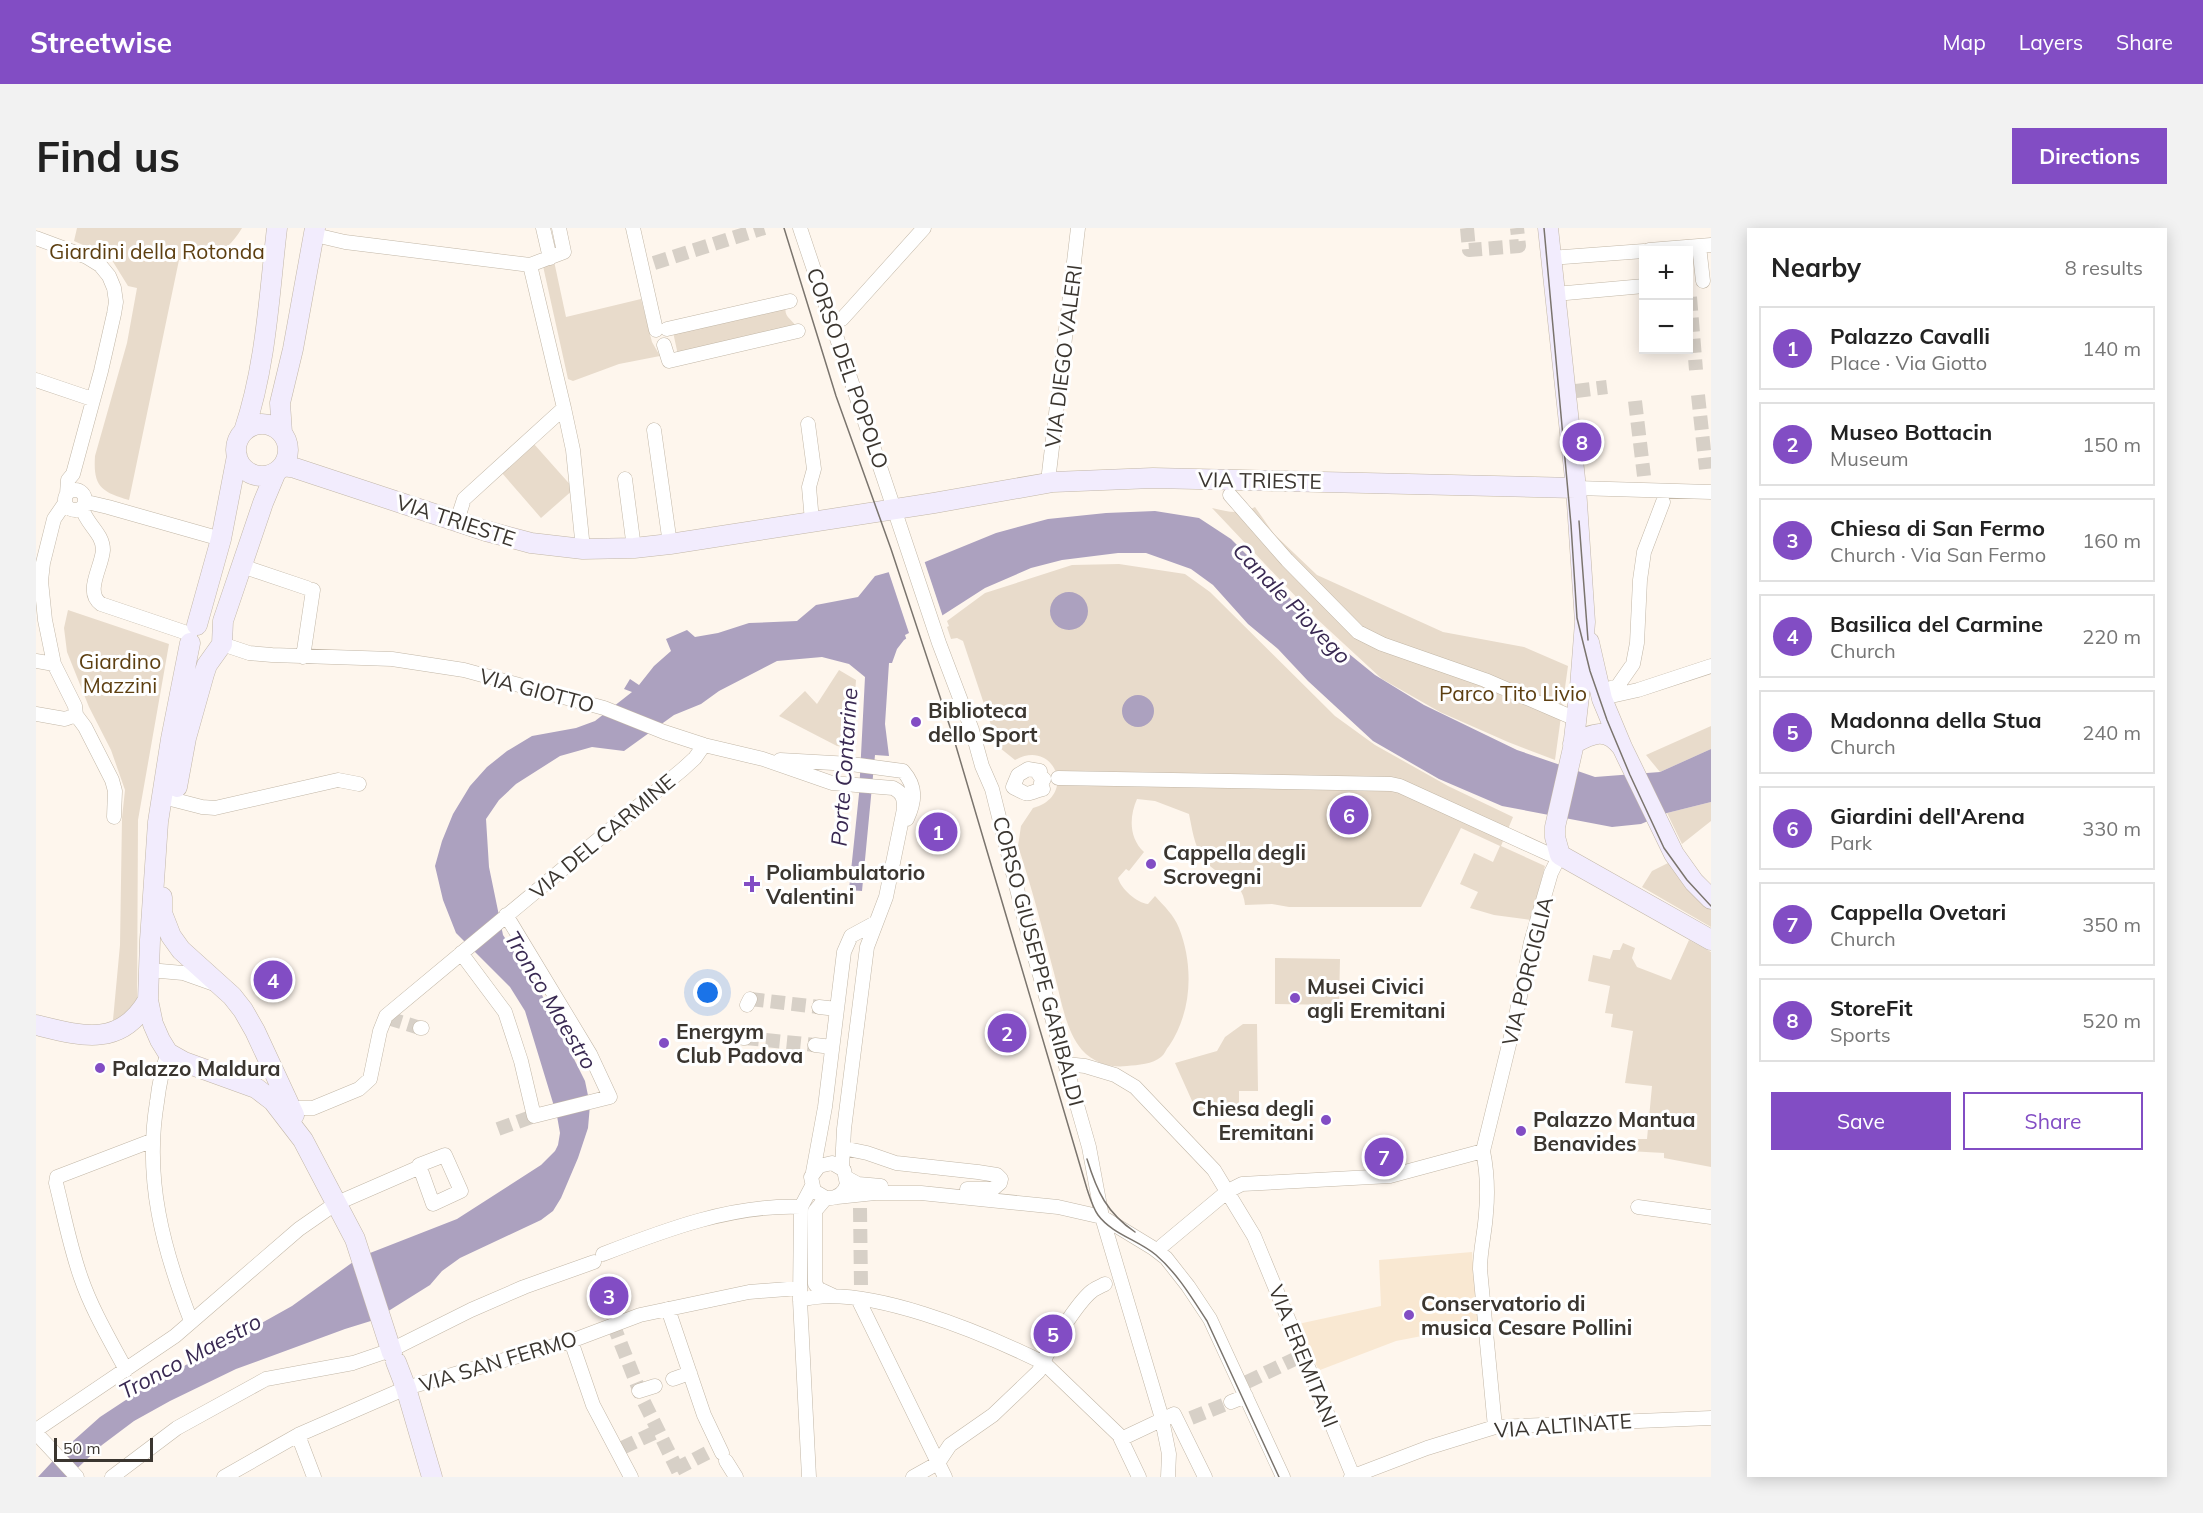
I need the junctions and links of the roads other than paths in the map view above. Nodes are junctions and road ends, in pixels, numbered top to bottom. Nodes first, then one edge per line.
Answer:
1 (277, 228) edge
2 (543, 228) edge
3 (559, 228) edge
4 (633, 228) edge
5 (801, 228) edge
6 (924, 228) edge
7 (1078, 228) edge
8 (1548, 228) edge
9 (315, 231) edge
10 (36, 238) edge
11 (1705, 246) edge
12 (1639, 251) edge
13 (550, 258) junction
14 (1550, 258) junction
15 (530, 265) junction
16 (1707, 280) edge
17 (1639, 286) edge
18 (1555, 294) junction
19 (790, 301) dead end
20 (832, 322) junction
21 (661, 329) junction
22 (798, 331) dead end
23 (36, 380) edge
24 (92, 399) junction
25 (564, 408) junction
26 (808, 424) dead end
27 (654, 429) dead end
28 (244, 431) junction
29 (282, 433) junction
30 (237, 456) junction
31 (279, 469) junction
32 (625, 479) dead end
33 (1053, 482) junction
34 (1576, 488) junction
35 (1711, 492) edge
36 (1230, 495) dead end
37 (75, 502) junction
38 (1663, 502) dead end
39 (894, 509) junction
40 (457, 521) junction
41 (812, 521) junction
42 (221, 539) junction
43 (670, 544) junction
44 (634, 548) junction
45 (583, 549) junction
46 (242, 566) junction
47 (38, 580) edge
48 (1585, 621) junction
49 (192, 634) junction
50 (220, 644) junction
51 (303, 657) junction
52 (36, 661) edge
53 (54, 664) junction
54 (1711, 666) edge
55 (36, 714) edge
56 (76, 715) junction
57 (1576, 719) junction
58 (704, 745) junction
59 (1573, 746) junction
60 (1623, 749) junction
61 (763, 759) junction
62 (1058, 778) dead end
63 (359, 784) dead end
64 (169, 798) junction
65 (114, 817) dead end
66 (900, 830) junction
67 (1554, 854) junction
68 (1711, 898) edge
69 (503, 918) junction
70 (875, 923) junction
71 (1711, 940) edge
72 (463, 951) junction
73 (149, 970) junction
74 (219, 986) junction
75 (148, 1000) junction
76 (819, 1007) tunnel mouth
77 (837, 1010) junction
78 (36, 1025) edge
79 (814, 1045) tunnel mouth
80 (832, 1047) junction
81 (168, 1053) junction
82 (1066, 1064) junction
83 (272, 1067) junction
84 (246, 1084) junction
85 (282, 1105) junction
86 (151, 1141) junction
87 (843, 1148) junction
88 (1483, 1151) junction
89 (419, 1167) junction
90 (845, 1173) junction
91 (812, 1179) junction
92 (1228, 1191) junction
93 (921, 1193) junction
94 (832, 1198) junction
95 (334, 1204) junction
96 (801, 1207) junction
97 (1638, 1207) dead end
98 (1102, 1217) junction
99 (1711, 1217) edge
100 (1162, 1246) dead end
101 (1105, 1284) dead end
102 (800, 1294) junction
103 (860, 1295) junction
104 (836, 1297) junction
105 (668, 1309) junction
106 (190, 1321) junction
107 (571, 1341) junction
108 (390, 1355) junction
109 (1044, 1363) junction
110 (126, 1370) junction
111 (690, 1373) junction
112 (673, 1379) dead end
113 (655, 1386) dead end
114 (1245, 1387) junction
115 (406, 1388) junction
116 (639, 1391) dead end
117 (1232, 1402) tunnel mouth
118 (1711, 1418) edge
119 (1162, 1419) junction
120 (1495, 1427) junction
121 (36, 1432) edge
122 (298, 1435) junction
123 (1120, 1437) junction
124 (938, 1463) junction
125 (1360, 1475) edge
126 (75, 1476) edge
127 (112, 1477) edge
128 (224, 1477) edge
129 (314, 1477) edge
130 (432, 1477) edge
131 (631, 1477) edge
132 (736, 1477) edge
133 (809, 1477) edge
134 (913, 1477) edge
135 (945, 1477) edge
136 (1139, 1477) edge
137 (1168, 1477) edge
138 (1205, 1477) edge
139 (1283, 1477) edge

1 - 28 street
2 - 13 street
3 - 13 street
4 - 21 street
5 - 20 street, CORSO DEL POPOLO
6 - 20 street
7 - 33 street, VIA DIEGO VALERI
8 - 14 street
9 - 15 street
9 - 29 street
10 - 24 street
11 - 16 street
12 - 14 street
13 - 15 street
14 - 18 street
15 - 25 street
17 - 18 street
18 - 34 street
19 - 21 street
20 - 39 street, CORSO DEL POPOLO
21 - 22 street
23 - 24 street
24 - 37 street
25 - 40 street
25 - 45 street
26 - 41 street
27 - 43 street
28 - 29 street
28 - 30 street
29 - 31 street
30 - 31 street
30 - 42 street
31 - 40 street, VIA TRIESTE
31 - 46 street
32 - 44 street
33 - 34 street, VIA TRIESTE
33 - 39 street, VIA TRIESTE
34 - 35 street, VIA TRIESTE
34 - 48 street
36 - 57 street
37 - 42 street
37 - 47 street
37 - 49 street
38 - 54 street
39 - 41 street, VIA TRIESTE
39 - 82 street, CORSO GIUSEPPE GARIBALDI
40 - 45 street, VIA TRIESTE
41 - 43 street, VIA TRIESTE
42 - 49 street
43 - 44 street, VIA TRIESTE
44 - 45 street, VIA TRIESTE
46 - 50 street
46 - 51 street
47 - 53 street
48 - 57 street
48 - 60 street
49 - 50 street
49 - 50 street
49 - 64 street
50 - 51 street, VIA GIOTTO
50 - 64 street
51 - 58 street, VIA GIOTTO
52 - 53 street
53 - 56 street
55 - 56 street
56 - 65 street
57 - 59 street
58 - 61 street, VIA GIOTTO
58 - 69 street, VIA DEL CARMINE
59 - 60 street
59 - 67 street
60 - 68 street
61 - 66 street, VIA GIOTTO
61 - 66 street, VIA GIOTTO
62 - 67 street
63 - 64 street
64 - 73 street
64 - 74 street
66 - 70 street
67 - 71 street
67 - 88 street, VIA PORCIGLIA
69 - 72 street, VIA DEL CARMINE
69 - 72 street
70 - 77 street
70 - 87 street
72 - 85 street, VIA DEL CARMINE
73 - 74 street
73 - 75 street
74 - 83 street
75 - 78 street
75 - 81 street
76 - 77 street
77 - 80 street
79 - 80 street
80 - 91 street
81 - 84 street
81 - 86 street
82 - 92 street, VIA EREMITANI
82 - 98 street, CORSO GIUSEPPE GARIBALDI
83 - 84 street
83 - 85 street
84 - 85 street
85 - 95 street
86 - 106 street
86 - 110 street
87 - 90 street
87 - 93 street
88 - 92 street
88 - 120 street
89 - 89 street
89 - 95 street
90 - 91 street
90 - 93 street
90 - 94 street
91 - 94 street
91 - 96 street
92 - 100 street
92 - 125 street, VIA EREMITANI
93 - 94 street
93 - 98 street
94 - 104 street
95 - 106 street
95 - 108 street
96 - 102 street
96 - 108 street
97 - 99 street
98 - 114 street
98 - 119 street, CORSO GIUSEPPE GARIBALDI
101 - 109 street
102 - 104 street, VIA SAN FERMO
102 - 105 street, VIA SAN FERMO
102 - 133 street
103 - 104 street, VIA SAN FERMO
103 - 109 street, VIA SAN FERMO
103 - 124 street
105 - 107 street, VIA SAN FERMO
105 - 111 street
106 - 110 street
107 - 115 street, VIA SAN FERMO
107 - 131 street
108 - 115 street
108 - 127 street
109 - 123 street, VIA SAN FERMO
109 - 124 street
110 - 121 street
111 - 112 street
111 - 132 street
113 - 116 street
114 - 117 street
114 - 139 street
115 - 122 street, VIA SAN FERMO
115 - 130 street
118 - 120 street, VIA ALTINATE
119 - 123 street
119 - 137 street, CORSO GIUSEPPE GARIBALDI
119 - 138 street
120 - 125 street, VIA ALTINATE
121 - 126 street
122 - 128 street, VIA SAN FERMO
122 - 129 street
123 - 136 street
124 - 134 street
124 - 135 street

